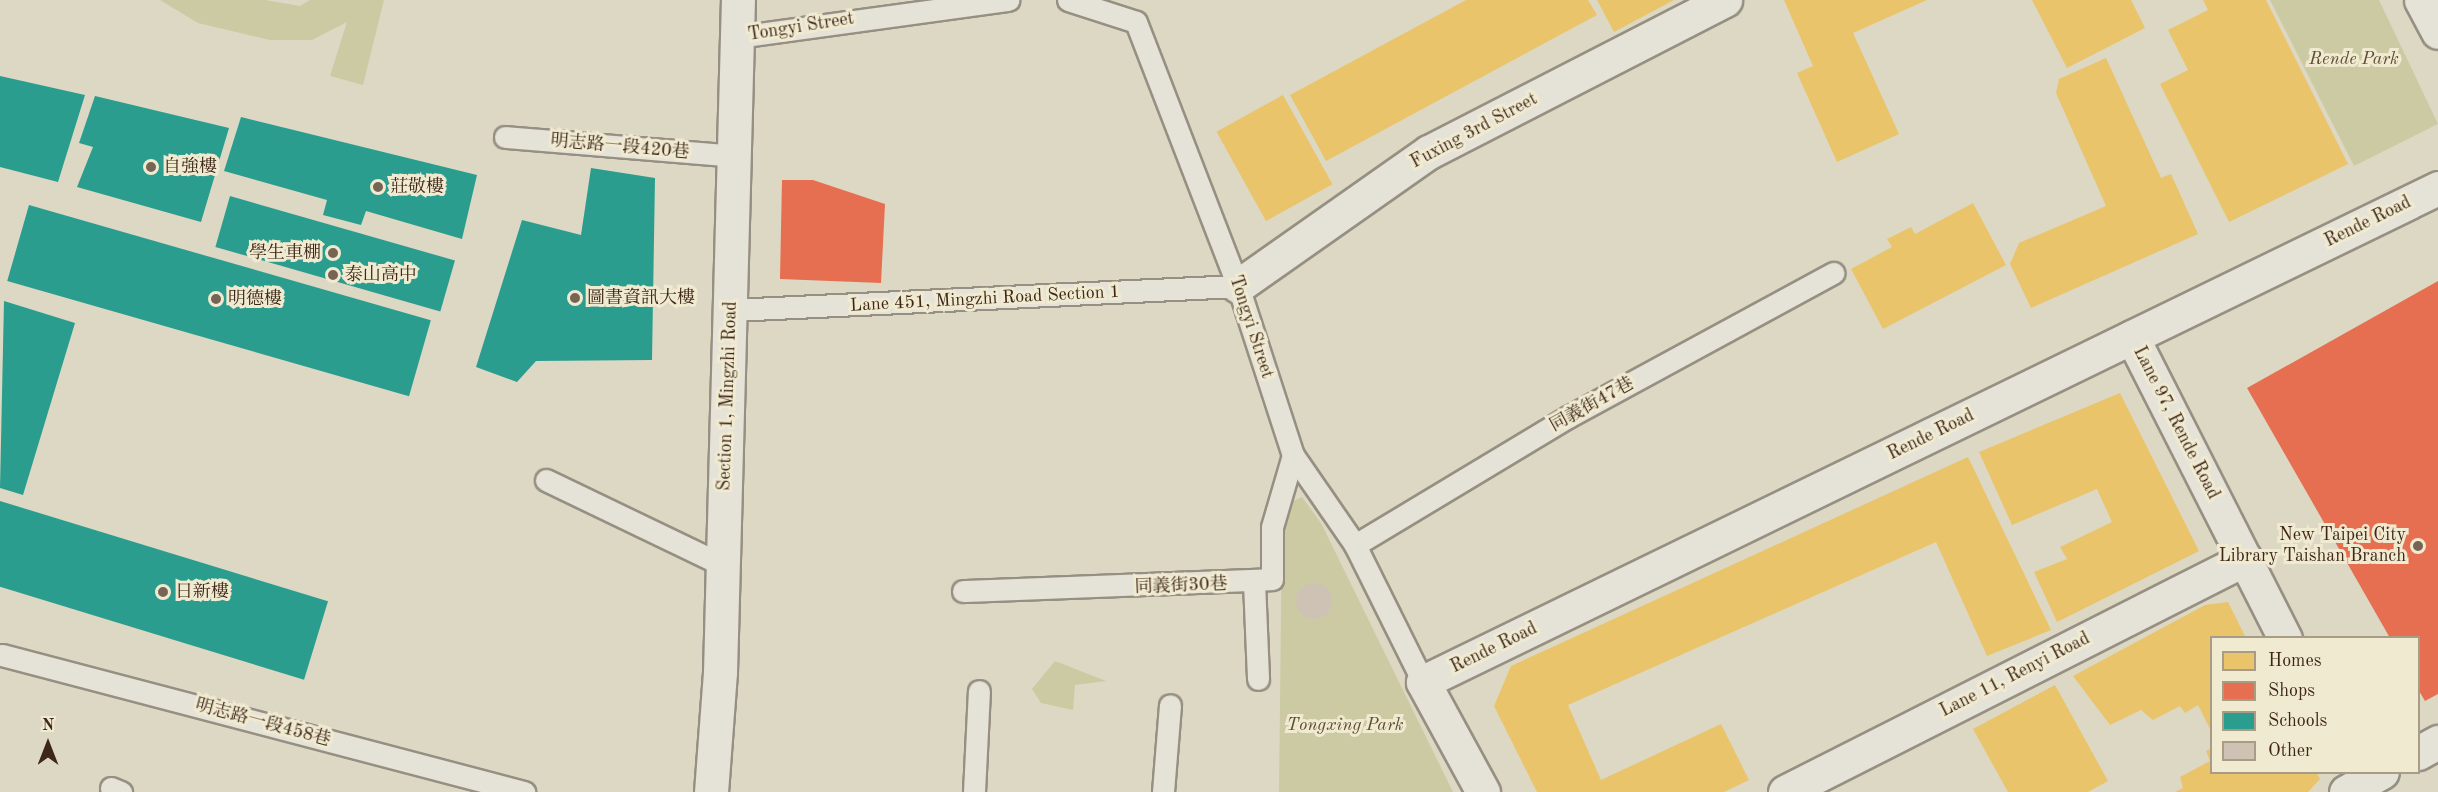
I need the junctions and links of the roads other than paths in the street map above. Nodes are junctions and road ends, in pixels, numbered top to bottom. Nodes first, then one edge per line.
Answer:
1 (738, 0) edge
2 (1008, 0) edge
3 (1068, 0) edge
4 (1131, 0) edge
5 (1725, 0) edge
6 (2421, 0) edge
7 (1136, 22) junction
8 (2438, 32) edge
9 (737, 37) junction
10 (505, 137) dead end
11 (735, 156) junction
12 (2438, 188) edge
13 (1833, 273) dead end
14 (1238, 286) junction
15 (732, 310) junction
16 (2132, 337) junction
17 (1293, 455) junction
18 (546, 480) dead end
19 (1355, 545) junction
20 (2245, 559) junction
21 (723, 565) junction
22 (1254, 582) junction
23 (963, 591) dead end
24 (2284, 636) edge
25 (2, 655) dead end
26 (1258, 679) dead end
27 (1423, 682) junction
28 (979, 691) dead end
29 (1170, 705) dead end
30 (2438, 742) edge
31 (2420, 752) edge
32 (524, 792) edge
33 (711, 792) edge
34 (974, 792) edge
35 (1163, 792) edge
36 (1483, 792) edge
37 (1785, 792) edge

1 - 9 street, Section 1, Mingzhi Road
2 - 9 lane, Tongyi Street
3 - 7 lane
4 - 7 lane, Tongyi Street
5 - 14 street, Fuxing 3rd Street
6 - 8 street
7 - 14 lane, Tongyi Street
9 - 11 street, Section 1, Mingzhi Road
10 - 11 lane, 明志路一段420巷
11 - 15 street, Section 1, Mingzhi Road
12 - 16 street, Rende Road
13 - 19 lane, 同義街47巷
14 - 15 lane, Lane 451, Mingzhi Road Section 1
14 - 17 lane, Tongyi Street
15 - 21 street, Section 1, Mingzhi Road
16 - 20 street, Lane 97, Rende Road
16 - 27 street, Rende Road
17 - 19 lane, Tongyi Street
17 - 22 lane, 同義街30巷
18 - 21 lane
19 - 27 lane, Tongyi Street
20 - 24 street, Lane 97, Rende Road
20 - 37 street, Lane 11, Renyi Road
21 - 33 street, Section 1, Mingzhi Road
22 - 23 lane, 同義街30巷
22 - 26 lane
25 - 32 lane, 明志路一段458巷
27 - 36 street
28 - 34 lane
29 - 35 lane
30 - 31 street

